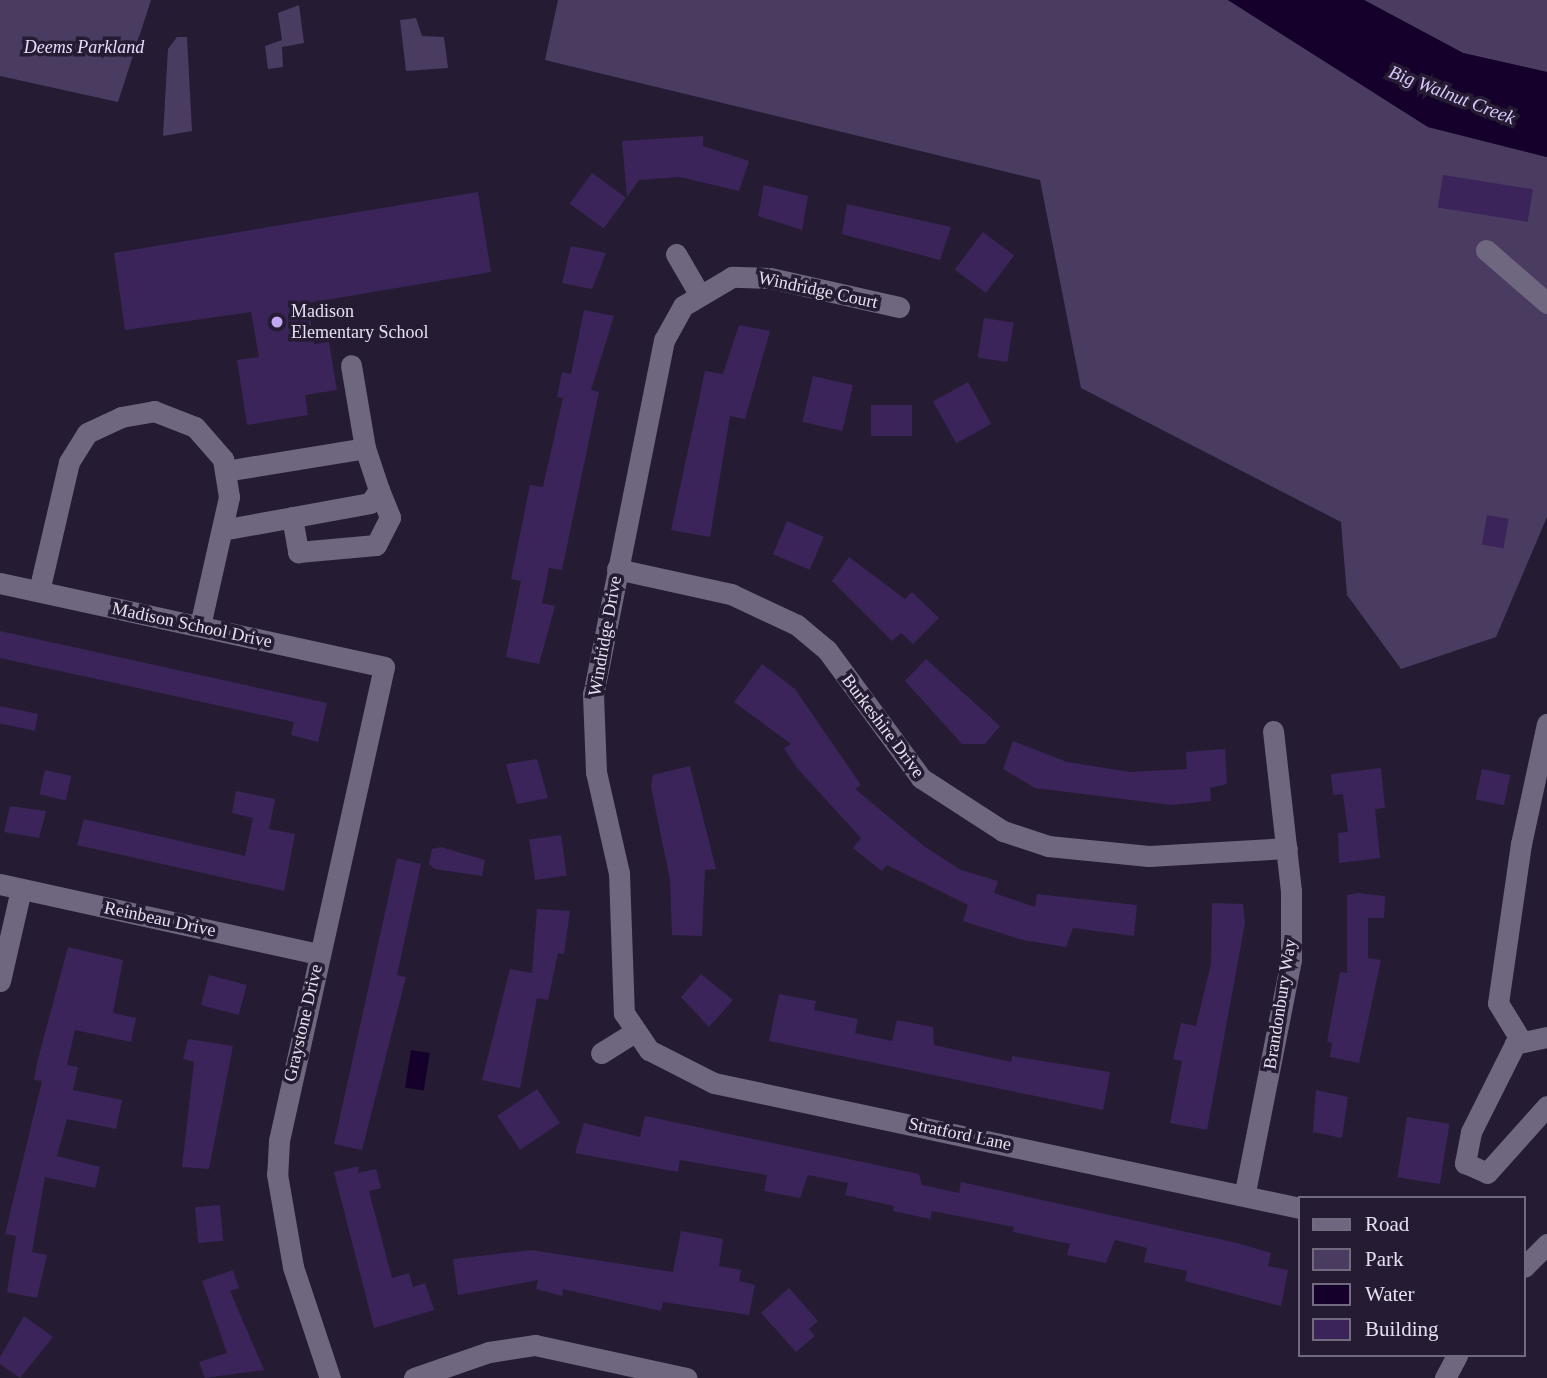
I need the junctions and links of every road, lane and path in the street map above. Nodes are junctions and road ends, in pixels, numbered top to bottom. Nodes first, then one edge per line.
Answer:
1 (1486, 250) dead end
2 (676, 254) dead end
3 (698, 292) junction
4 (1547, 303) edge
5 (899, 307) dead end
6 (351, 365) dead end
7 (365, 448) junction
8 (225, 471) junction
9 (379, 490) junction
10 (292, 517) junction
11 (222, 530) junction
12 (617, 569) junction
13 (0, 583) edge
14 (39, 591) junction
15 (201, 626) junction
16 (384, 667) joint
17 (1547, 724) edge
18 (1273, 731) dead end
19 (1287, 848) junction
20 (0, 884) edge
21 (21, 889) junction
22 (319, 954) junction
23 (0, 981) edge
24 (634, 1032) junction
25 (1547, 1037) edge
26 (1520, 1040) junction
27 (601, 1053) dead end
28 (1547, 1106) edge
29 (1245, 1192) junction
30 (1298, 1207) edge
31 (1547, 1244) edge
32 (1526, 1265) edge
33 (1456, 1357) edge
34 (330, 1378) edge
35 (414, 1378) edge
36 (686, 1378) edge
37 (1445, 1378) edge

1 - 4 street
2 - 3 street
3 - 5 street, Windridge Court
3 - 12 street, Windridge Drive
6 - 7 street
7 - 8 street
7 - 9 street
8 - 11 street
8 - 14 street
9 - 10 street
9 - 10 street
10 - 11 street
11 - 15 street
12 - 19 street, Burkeshire Drive
12 - 24 street, Windridge Drive
13 - 14 street, Madison School Drive
14 - 15 street, Madison School Drive
15 - 16 street, Madison School Drive
16 - 22 street, Graystone Drive
17 - 26 street
18 - 19 street, Brandonbury Way
19 - 29 street, Brandonbury Way
20 - 21 street, Reinbeau Drive
21 - 22 street, Reinbeau Drive
21 - 23 street
22 - 34 street, Graystone Drive
24 - 27 street
24 - 29 street, Stratford Lane
25 - 26 street
26 - 28 street
29 - 30 street, Stratford Lane
31 - 32 street
33 - 37 street
35 - 36 street

